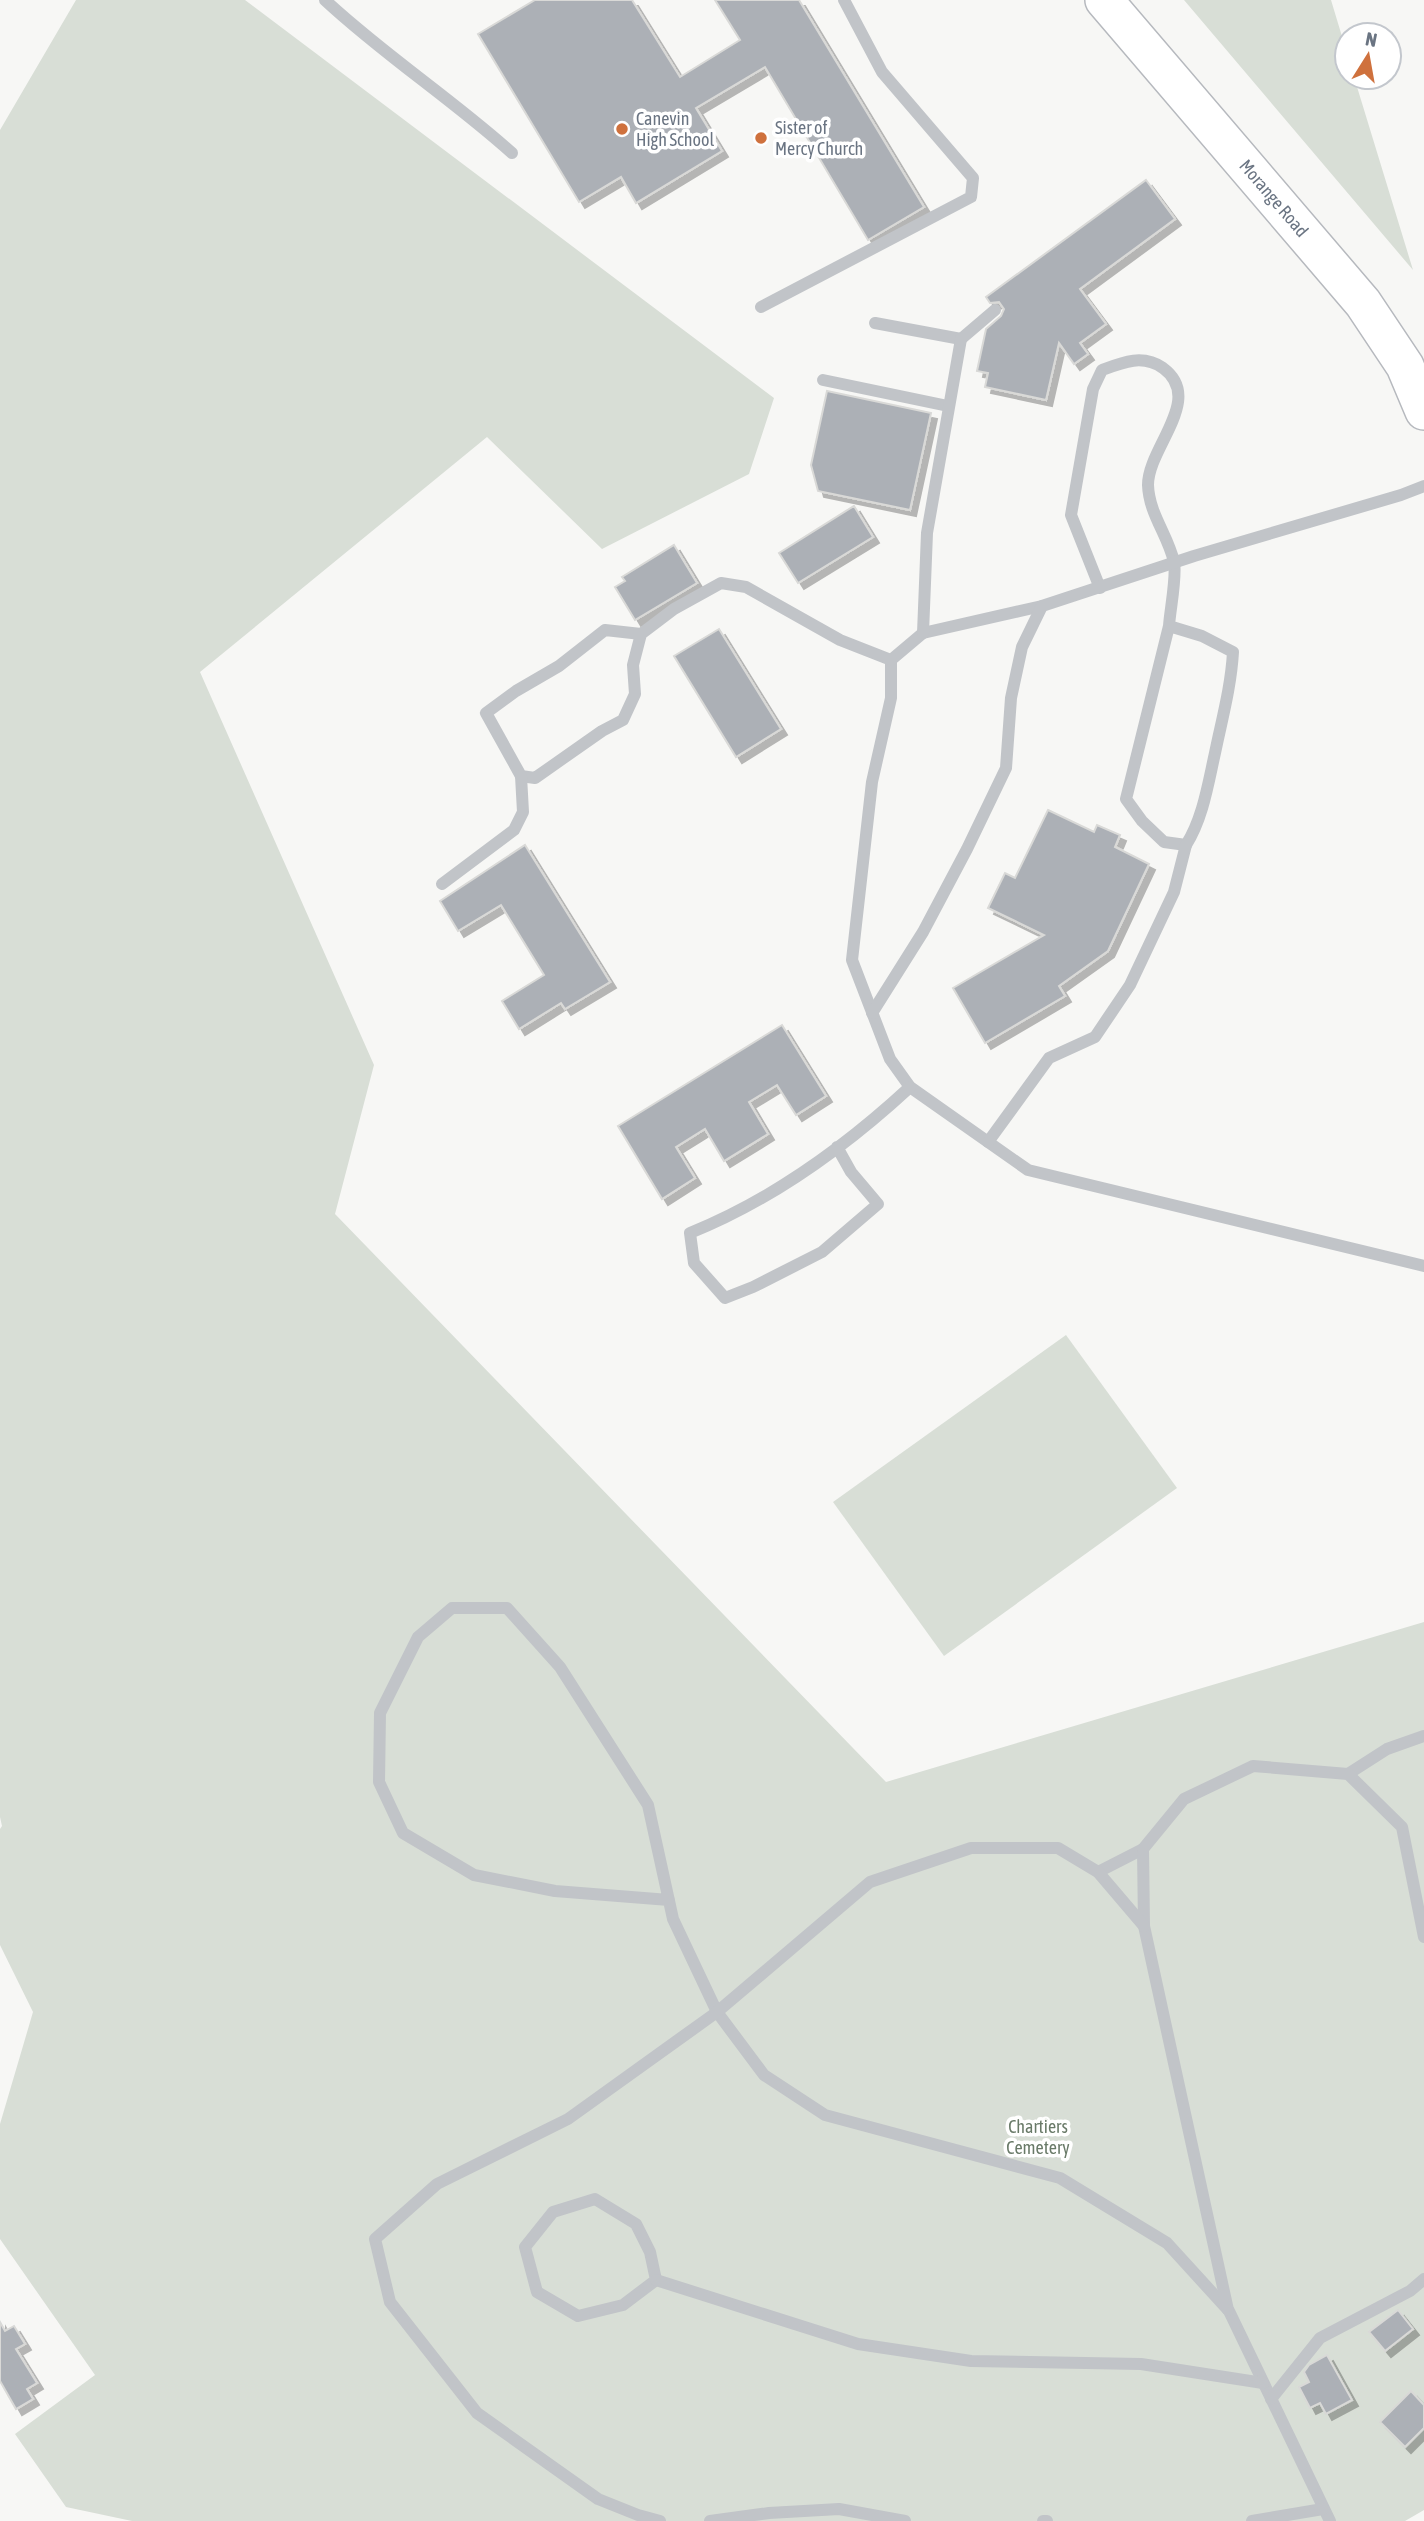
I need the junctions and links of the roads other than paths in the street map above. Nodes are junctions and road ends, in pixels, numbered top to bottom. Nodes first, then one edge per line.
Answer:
1 (325, 0) edge
2 (1104, 0) edge
3 (847, 1) edge
4 (512, 153) dead end
5 (761, 307) dead end
6 (995, 310) dead end
7 (875, 323) dead end
8 (961, 339) junction
9 (823, 380) dead end
10 (948, 406) junction
11 (1424, 411) edge
12 (1424, 485) edge
13 (1174, 563) junction
14 (1100, 588) junction
15 (1042, 606) junction
16 (1169, 626) junction
17 (923, 633) junction
18 (641, 634) junction
19 (891, 660) junction
20 (521, 776) junction
21 (1185, 845) junction
22 (442, 884) dead end
23 (873, 1013) junction
24 (910, 1087) junction
25 (988, 1142) junction
26 (837, 1147) junction
27 (1424, 1266) edge
28 (1424, 1736) edge
29 (1348, 1774) junction
30 (1143, 1849) junction
31 (1098, 1872) junction
32 (669, 1900) junction
33 (1144, 1926) junction
34 (1424, 1937) edge
35 (717, 2012) junction
36 (1424, 2279) edge
37 (656, 2280) junction
38 (1228, 2311) junction
39 (1263, 2383) junction
40 (1271, 2399) junction
41 (1323, 2509) junction
42 (660, 2521) edge
43 (710, 2521) edge
44 (905, 2521) edge
45 (1252, 2521) edge
46 (1330, 2521) edge

1 - 4 lane
2 - 11 street, Morange Road
3 - 5 lane
6 - 8 lane
7 - 8 lane
8 - 10 lane
9 - 10 lane
10 - 17 lane
12 - 13 lane
13 - 14 lane
13 - 14 lane
13 - 16 lane
14 - 15 lane
15 - 17 lane
15 - 23 lane
16 - 21 lane
16 - 21 lane
17 - 19 lane
18 - 19 lane
18 - 20 lane
18 - 20 lane
19 - 23 lane
20 - 22 lane
21 - 25 lane
23 - 24 lane
24 - 25 lane
24 - 26 lane
25 - 27 lane
26 - 26 lane
28 - 29 lane
29 - 30 lane
29 - 34 lane
30 - 31 lane
30 - 33 lane
31 - 33 lane
31 - 35 lane
32 - 32 lane
32 - 35 lane
33 - 38 lane
35 - 38 lane
35 - 42 lane
36 - 40 lane
37 - 37 lane
37 - 39 lane
38 - 39 lane
39 - 40 lane
40 - 41 lane
41 - 45 lane
41 - 46 lane
43 - 44 lane

